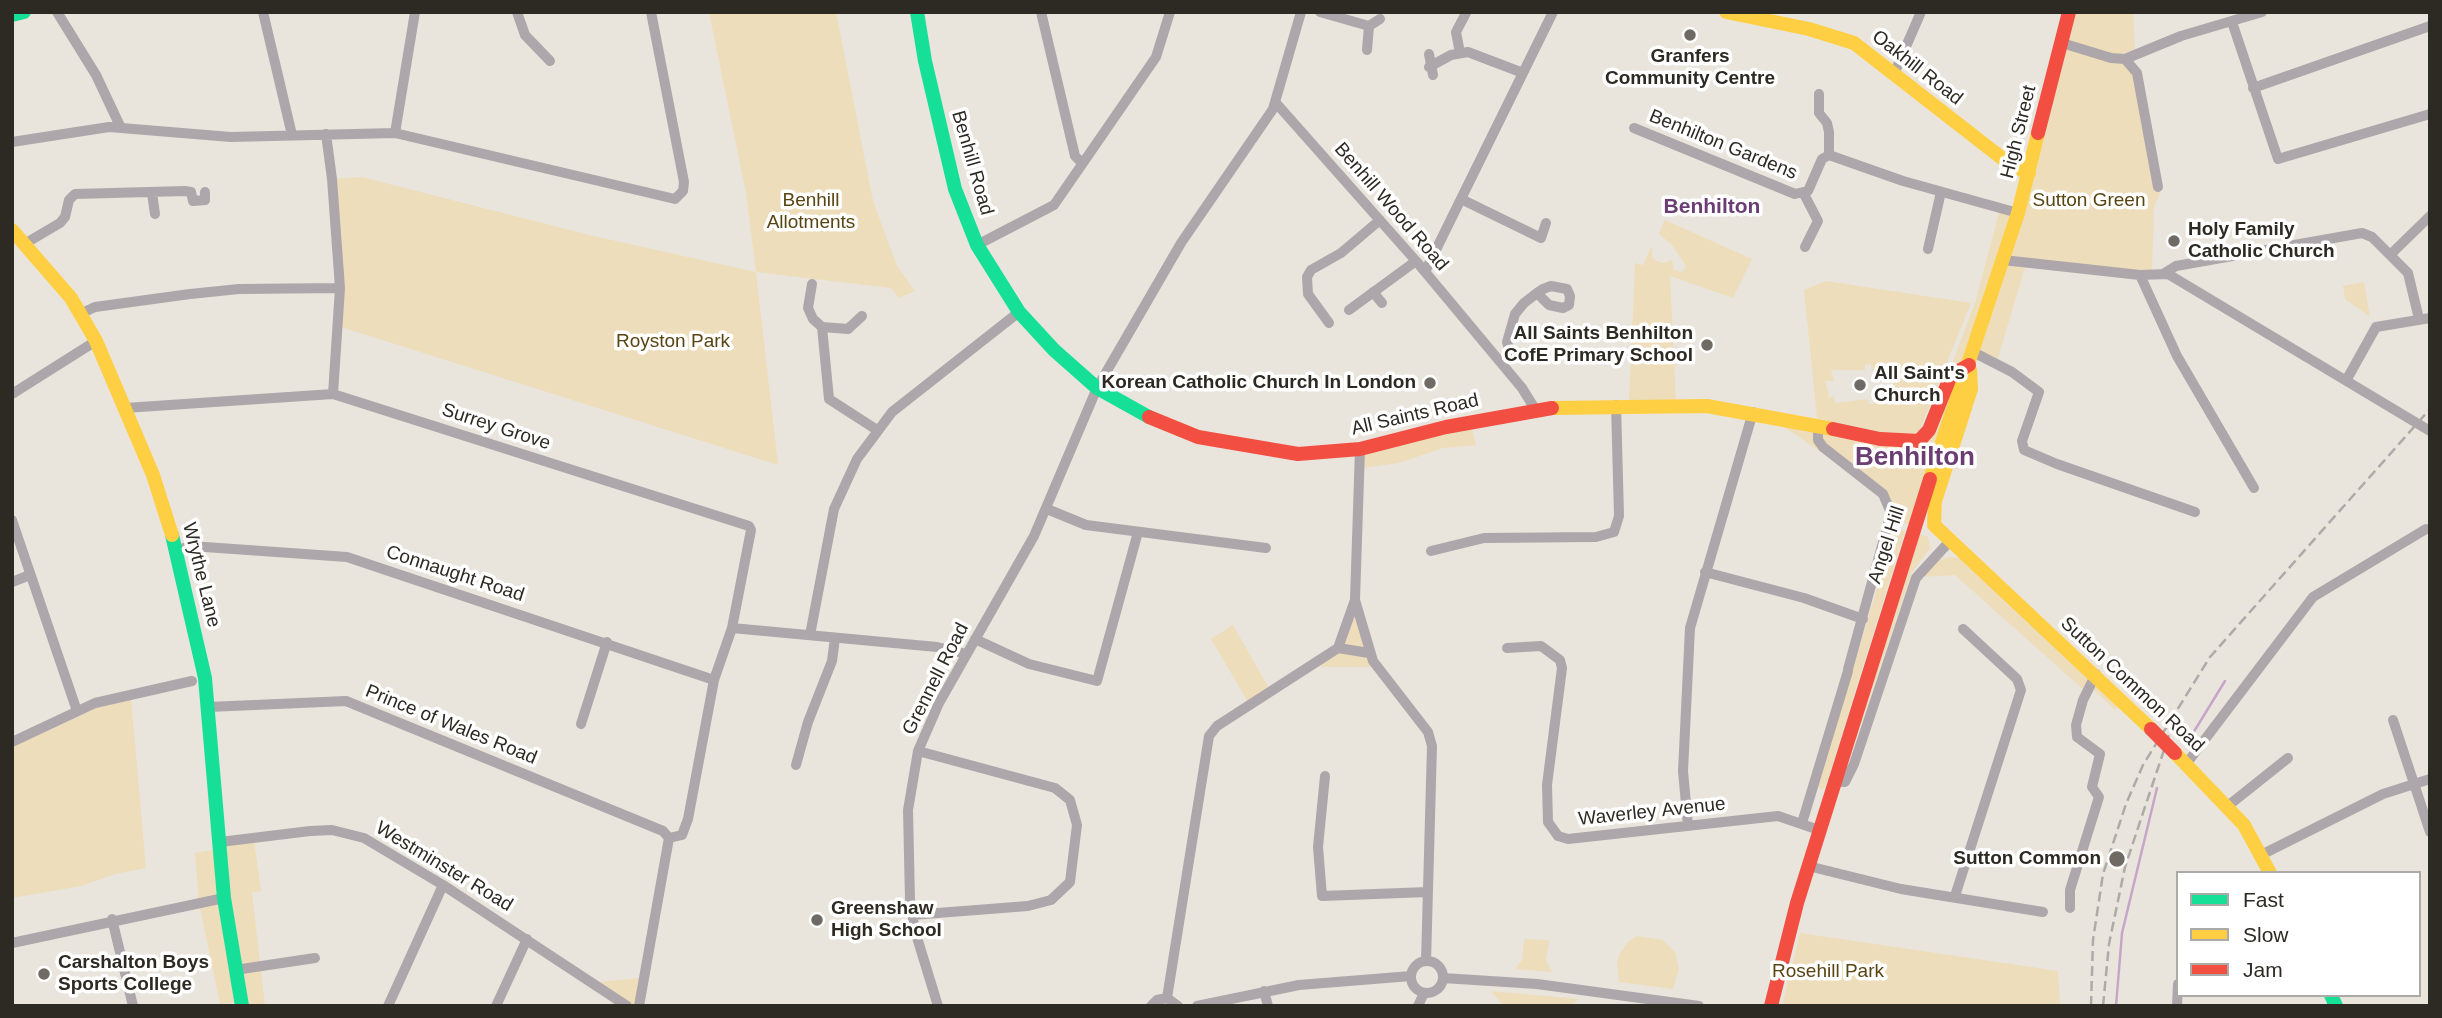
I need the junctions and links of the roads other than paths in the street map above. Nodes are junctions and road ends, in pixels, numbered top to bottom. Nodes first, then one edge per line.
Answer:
1 (24, 12) edge
2 (57, 12) edge
3 (263, 12) edge
4 (415, 12) edge
5 (517, 12) edge
6 (651, 12) edge
7 (917, 12) edge
8 (1041, 12) edge
9 (1170, 12) edge
10 (1301, 12) edge
11 (1320, 12) edge
12 (1553, 12) edge
13 (1726, 12) edge
14 (1921, 12) edge
15 (2069, 12) edge
16 (2262, 12) edge
17 (1466, 13) edge
18 (12, 15) edge
19 (1380, 19) dead end
20 (2232, 22) junction
21 (1369, 26) junction
22 (2430, 26) edge
23 (2062, 43) junction
24 (1367, 50) dead end
25 (1460, 53) junction
26 (1429, 54) dead end
27 (2125, 59) junction
28 (550, 61) dead end
29 (1523, 73) junction
30 (1895, 74) junction
31 (2253, 88) junction
32 (1819, 93) dead end
33 (1276, 103) junction
34 (2430, 114) edge
35 (120, 126) junction
36 (1634, 128) dead end
37 (396, 133) junction
38 (326, 134) junction
39 (292, 135) junction
40 (12, 142) edge
41 (1829, 155) junction
42 (1082, 163) junction
43 (2029, 173) junction
44 (2158, 187) dead end
45 (205, 192) dead end
46 (1941, 192) junction
47 (152, 193) junction
48 (1804, 194) junction
49 (1463, 200) junction
50 (2018, 213) junction
51 (155, 214) dead end
52 (2430, 216) edge
53 (1380, 220) junction
54 (1546, 223) dead end
55 (12, 230) edge
56 (26, 243) junction
57 (977, 245) junction
58 (1805, 247) dead end
59 (1928, 249) dead end
60 (2390, 255) junction
61 (2003, 260) junction
62 (1416, 261) junction
63 (1425, 272) junction
64 (2163, 274) junction
65 (2140, 275) junction
66 (812, 284) dead end
67 (340, 288) junction
68 (1373, 292) junction
69 (1537, 293) dead end
70 (1382, 303) dead end
71 (1349, 310) dead end
72 (1019, 313) junction
73 (80, 314) junction
74 (862, 316) dead end
75 (2424, 318) edge
76 (1329, 323) dead end
77 (822, 327) junction
78 (96, 341) junction
79 (1510, 352) junction
80 (1523, 357) dead end
81 (1971, 359) junction
82 (1500, 362) junction
83 (2347, 379) junction
84 (1097, 388) junction
85 (12, 394) edge
86 (333, 394) junction
87 (1616, 405) junction
88 (125, 408) junction
89 (1535, 409) junction
90 (1753, 412) junction
91 (1818, 426) junction
92 (877, 430) junction
93 (2430, 431) edge
94 (1360, 449) junction
95 (2255, 488) dead end
96 (1048, 509) junction
97 (2195, 512) dead end
98 (12, 520) edge
99 (2426, 529) dead end
100 (1138, 532) junction
101 (1948, 542) junction
102 (1266, 548) dead end
103 (177, 550) junction
104 (1431, 551) dead end
105 (1705, 572) junction
106 (30, 575) junction
107 (12, 582) edge
108 (1356, 600) junction
109 (1863, 619) junction
110 (732, 628) junction
111 (810, 635) junction
112 (1966, 637) dead end
113 (835, 638) junction
114 (975, 639) junction
115 (607, 642) junction
116 (1338, 648) junction
117 (1507, 648) dead end
118 (1369, 653) junction
119 (966, 654) junction
120 (2096, 674) junction
121 (714, 680) junction
122 (192, 681) dead end
123 (208, 707) junction
124 (77, 711) junction
125 (2393, 720) dead end
126 (581, 724) dead end
127 (12, 742) edge
128 (918, 751) junction
129 (2288, 758) dead end
130 (2187, 763) junction
131 (796, 765) dead end
132 (1325, 776) dead end
133 (2430, 779) edge
134 (1833, 781) junction
135 (2412, 784) junction
136 (2229, 805) junction
137 (1802, 823) junction
138 (1688, 825) junction
139 (1819, 830) junction
140 (2430, 832) edge
141 (669, 838) junction
142 (220, 842) junction
143 (2261, 855) junction
144 (1808, 866) junction
145 (2269, 871) edge
146 (443, 885) junction
147 (1428, 891) junction
148 (1955, 896) junction
149 (223, 898) junction
150 (2070, 908) dead end
151 (2043, 912) dead end
152 (912, 915) junction
153 (112, 919) junction
154 (527, 939) junction
155 (12, 943) edge
156 (315, 958) dead end
157 (1426, 961) junction
158 (235, 970) junction
159 (1411, 976) junction
160 (1443, 978) junction
161 (1264, 991) junction
162 (1424, 993) junction
163 (1167, 998) junction
164 (133, 1006) edge
165 (242, 1006) edge
166 (388, 1006) edge
167 (496, 1006) edge
168 (627, 1006) edge
169 (639, 1006) edge
170 (938, 1006) edge
171 (1151, 1006) edge
172 (1178, 1006) edge
173 (1197, 1006) edge
174 (1268, 1006) edge
175 (1418, 1006) edge
176 (1699, 1006) edge
177 (1771, 1006) edge

1 - 18 main road
2 - 35 street
3 - 39 street
4 - 37 street
5 - 28 street
6 - 37 street
7 - 57 main road, Benhill Road
8 - 42 street
9 - 42 street
10 - 33 street
11 - 21 street
12 - 29 street
13 - 30 main road, Oakhill Road
14 - 30 street
15 - 23 main road, High Street
16 - 20 street
17 - 25 street
19 - 21 street
20 - 27 street
20 - 31 street
21 - 24 street
22 - 31 street
23 - 27 street
23 - 43 main road, High Street
25 - 26 street
25 - 29 street
27 - 44 street
29 - 49 street
30 - 43 main road, Oakhill Road
31 - 34 street
32 - 41 street
33 - 53 street, Benhill Wood Road
33 - 84 street, Grennell Road
35 - 39 street
35 - 40 street
36 - 48 street, Benhilton Gardens
37 - 38 street
38 - 39 street
38 - 67 street
41 - 46 street
41 - 48 street, Benhilton Gardens
42 - 57 street
43 - 50 main road, High Street
45 - 47 street
46 - 50 street
46 - 59 street
47 - 51 street
47 - 56 street
48 - 58 street
49 - 54 street
49 - 63 street
50 - 61 main road, High Street
52 - 60 street
53 - 62 street, Benhill Wood Road
53 - 76 street
55 - 56 main road, Wrythe Lane
56 - 73 main road, Wrythe Lane
57 - 72 main road, Benhill Road
60 - 64 street
60 - 75 street
61 - 65 street
61 - 81 main road, High Street
62 - 63 street, Benhill Wood Road
62 - 68 street
63 - 82 street, Benhill Wood Road
64 - 65 street
64 - 83 street
65 - 95 street
66 - 77 street
67 - 73 street
67 - 86 street
68 - 70 street
68 - 71 street
69 - 79 street
72 - 84 main road, All Saints Road
72 - 92 street
73 - 78 main road, Wrythe Lane
74 - 77 street
75 - 83 street
77 - 92 street
78 - 85 street
78 - 88 main road, Wrythe Lane
79 - 80 street
79 - 82 street
81 - 91 main road, All Saints Road
81 - 97 street
81 - 101 main road, Angel Hill
81 - 134 main road, Angel Hill
82 - 89 street, Benhill Wood Road
83 - 93 street
84 - 94 main road, All Saints Road
84 - 96 street, Grennell Road
86 - 88 street, Surrey Grove
86 - 110 street, Surrey Grove
87 - 89 main road, All Saints Road
87 - 90 main road, All Saints Road
87 - 104 street
88 - 103 main road, Wrythe Lane
89 - 94 main road, All Saints Road
90 - 91 main road, All Saints Road
90 - 105 street
91 - 109 street
92 - 111 street
94 - 108 street
96 - 100 street
96 - 114 street, Grennell Road
98 - 106 street
99 - 130 street
100 - 102 street
100 - 114 street
101 - 120 main road, Sutton Common Road
101 - 134 street, Angel Hill
103 - 115 street, Connaught Road
103 - 123 main road, Wrythe Lane
105 - 109 street
105 - 138 street
106 - 107 street
106 - 124 street
108 - 116 street
108 - 118 street
109 - 137 street
110 - 111 street
110 - 121 street
111 - 113 street
112 - 148 street
113 - 119 street
113 - 131 street
114 - 119 street, Grennell Road
115 - 121 street, Connaught Road
115 - 126 street
116 - 118 street
116 - 163 street
117 - 138 street, Waverley Avenue
118 - 147 street
119 - 128 street, Grennell Road
120 - 130 main road, Sutton Common Road, bridge
120 - 150 street
121 - 141 street
122 - 124 street
123 - 141 street, Prince of Wales Road
123 - 142 main road, Wrythe Lane
124 - 127 street
125 - 135 street
128 - 152 street, Grennell Road
128 - 152 street
129 - 136 street
130 - 136 main road, Sutton Common Road
132 - 147 street
133 - 135 street
134 - 139 main road, Angel Hill
135 - 140 street
135 - 143 street
136 - 143 main road, Sutton Common Road
137 - 138 street, Waverley Avenue
137 - 139 street, Waverley Avenue
139 - 144 main road, Angel Hill
141 - 169 street
142 - 146 street, Westminster Road
142 - 149 main road, Wrythe Lane
143 - 145 main road, Sutton Common Road
144 - 148 street
144 - 177 main road, Angel Hill
146 - 154 street, Westminster Road
146 - 166 street
147 - 157 street
148 - 151 street
149 - 153 street
149 - 158 main road, Wrythe Lane
152 - 170 street, Grennell Road
153 - 155 street
153 - 164 street
154 - 167 street
154 - 168 street, Westminster Road
156 - 158 street
157 - 159 street
157 - 160 street
158 - 165 main road, Wrythe Lane
159 - 161 street
159 - 162 street
160 - 162 street
160 - 176 street
161 - 173 street
161 - 174 street
162 - 175 street
163 - 171 street
163 - 172 street

